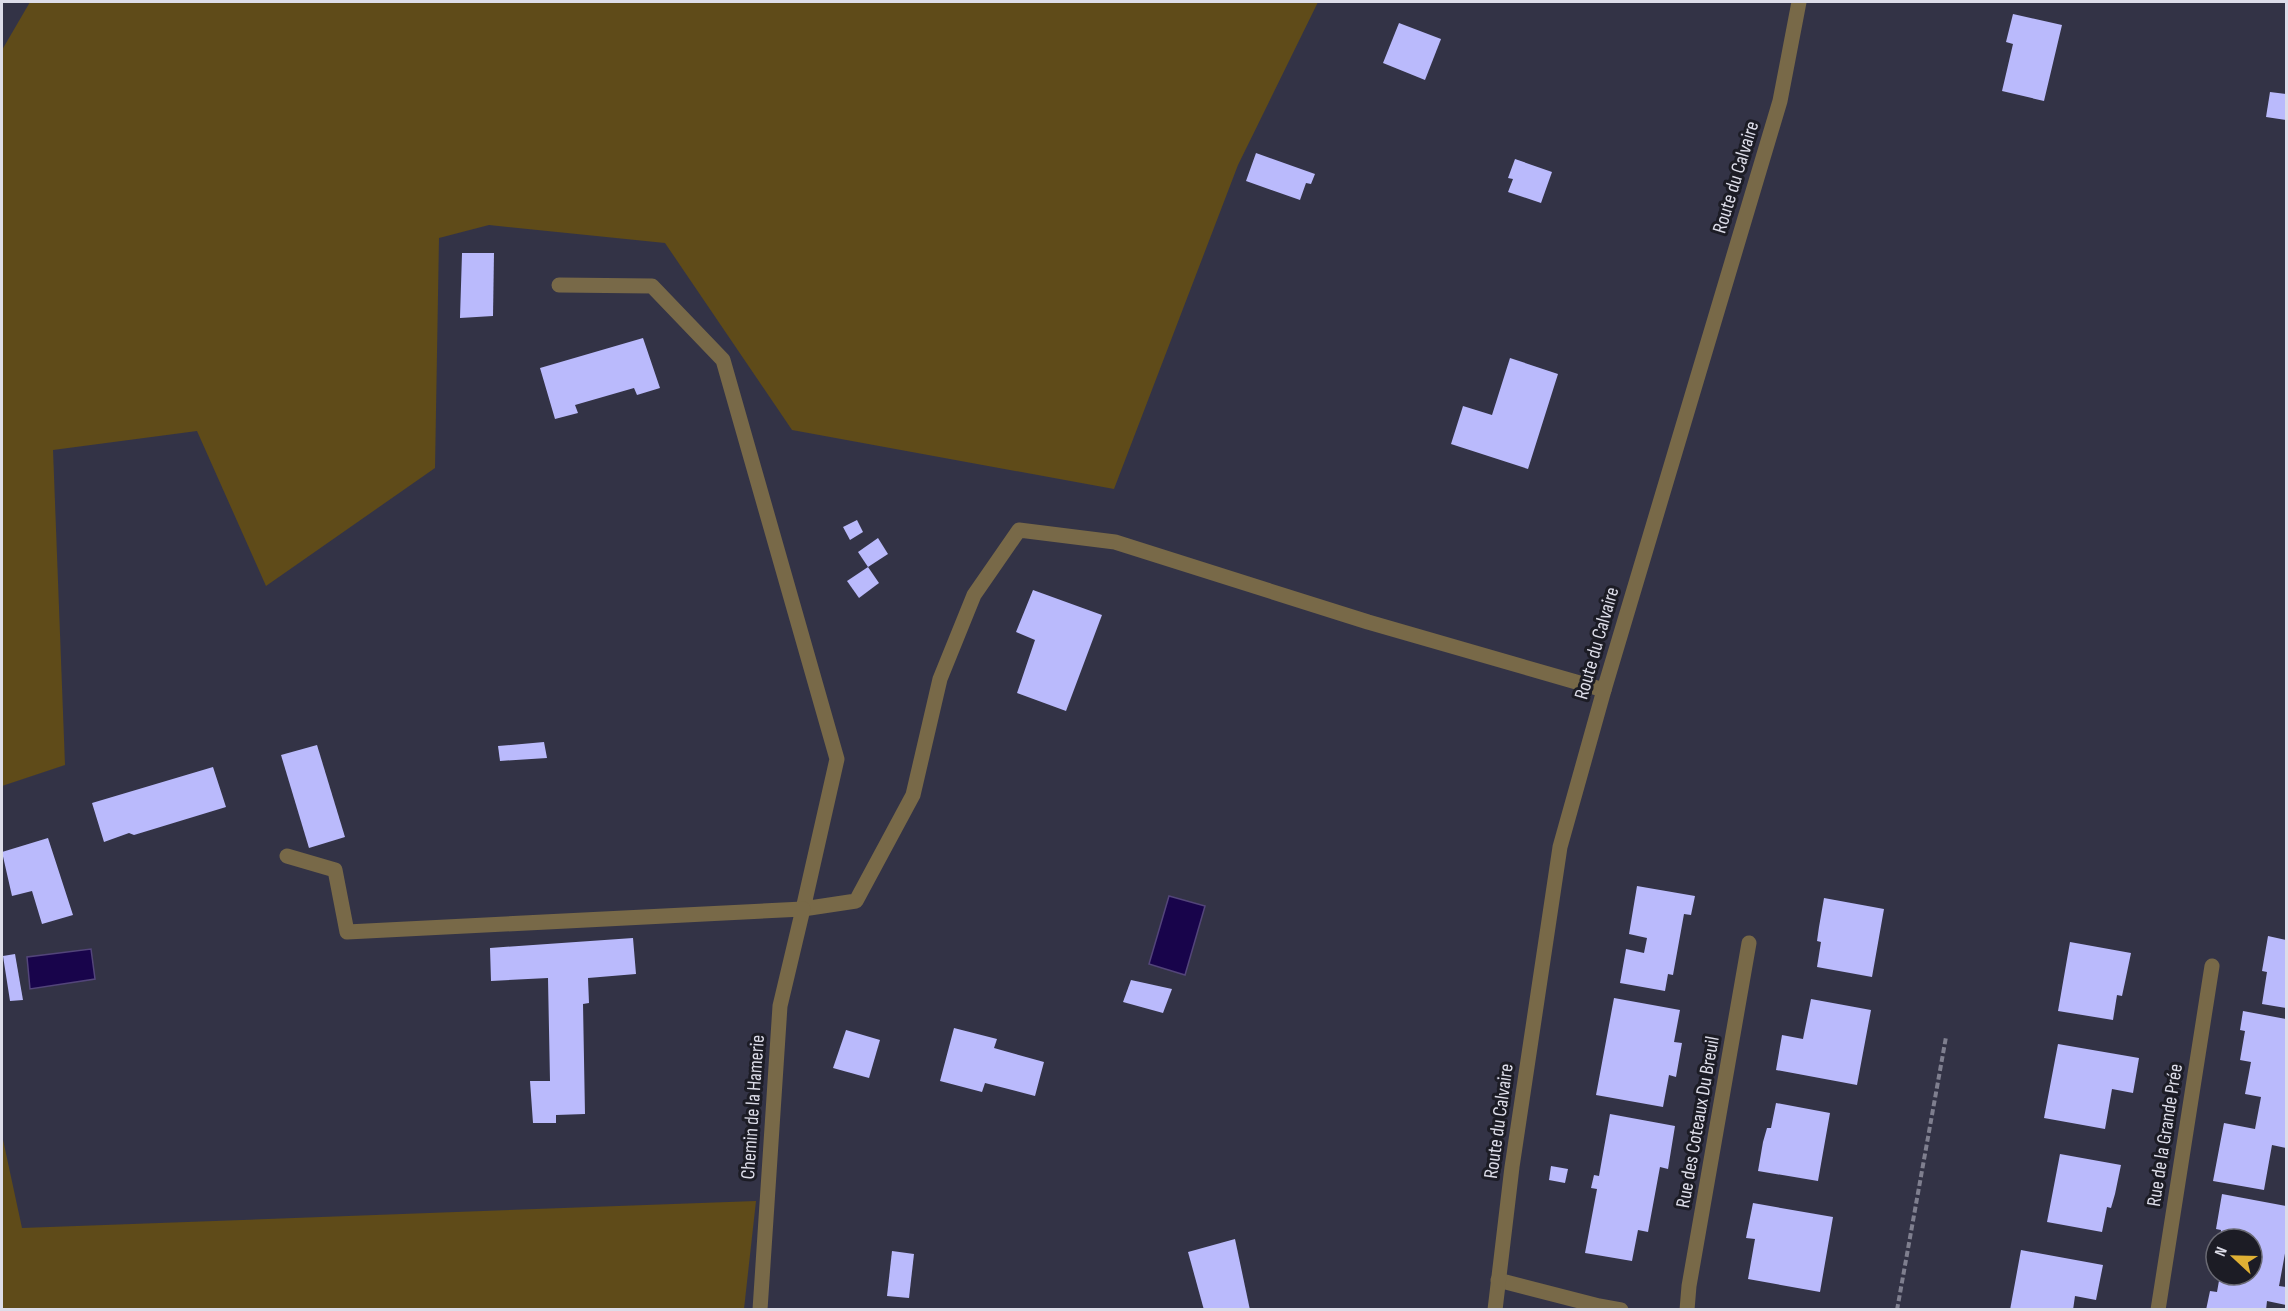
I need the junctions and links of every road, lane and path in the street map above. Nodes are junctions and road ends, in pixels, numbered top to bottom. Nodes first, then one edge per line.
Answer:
1 (1799, 2) edge
2 (559, 285) dead end
3 (1604, 690) junction
4 (287, 856) dead end
5 (803, 909) junction
6 (1749, 943) dead end
7 (2212, 966) dead end
8 (1946, 1037) dead end
9 (1498, 1280) junction
10 (760, 1310) edge
11 (1495, 1310) edge
12 (1621, 1310) edge
13 (1687, 1310) edge
14 (1897, 1310) edge
15 (2158, 1310) edge

1 - 3 street, Route du Calvaire
2 - 5 street, Chemin de la Hamerie
3 - 5 street
3 - 9 street, Route du Calvaire
4 - 5 street
5 - 10 street, Chemin de la Hamerie
6 - 13 street, Rue des Coteaux Du Breuil
7 - 15 street, Rue de la Grande Prée
8 - 14 path
9 - 11 street, Route du Calvaire
9 - 12 street

